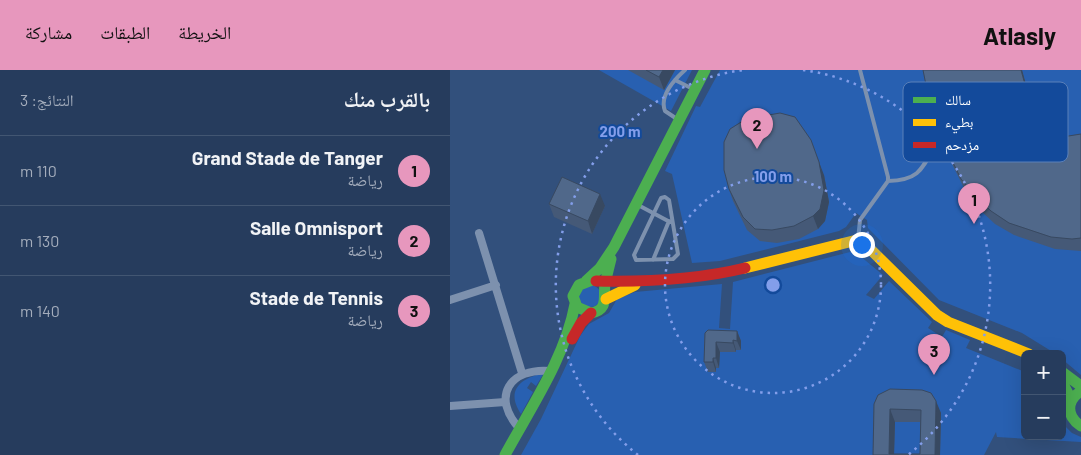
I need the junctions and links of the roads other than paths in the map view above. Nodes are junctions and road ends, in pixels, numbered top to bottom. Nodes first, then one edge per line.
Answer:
1 (685, 70) edge
2 (705, 70) edge
3 (860, 70) edge
4 (675, 80) junction
5 (695, 90) junction
6 (679, 120) junction
7 (924, 162) edge
8 (888, 181) junction
9 (636, 204) junction
10 (654, 213) junction
11 (671, 223) junction
12 (479, 233) dead end
13 (858, 240) junction
14 (614, 248) junction
15 (653, 260) junction
16 (651, 281) junction
17 (496, 284) junction
18 (599, 286) junction
19 (450, 300) edge
20 (575, 304) junction
21 (591, 313) junction
22 (562, 349) junction
23 (1021, 351) edge
24 (551, 371) junction
25 (522, 373) junction
26 (1066, 375) edge
27 (1081, 386) edge
28 (1066, 390) edge
29 (1081, 391) edge
30 (1071, 399) junction
31 (450, 400) edge
32 (505, 402) junction
33 (461, 404) junction
34 (450, 406) edge
35 (1081, 426) edge
36 (520, 429) junction
37 (505, 455) edge

1 - 4 lane
2 - 5 street
3 - 8 lane
4 - 5 lane
4 - 6 lane
5 - 6 street
6 - 9 street
7 - 8 lane
8 - 13 lane
9 - 10 lane
9 - 14 street
10 - 11 lane
10 - 11 lane
10 - 15 lane
11 - 15 lane
11 - 15 lane
12 - 17 street
13 - 16 street
13 - 23 street
14 - 18 street
14 - 18 street
16 - 18 street
16 - 18 street
17 - 19 street
17 - 25 street
18 - 20 street
18 - 21 street
20 - 21 street
20 - 22 street
21 - 22 street
22 - 24 street
24 - 25 street
24 - 36 street
25 - 32 street
26 - 27 street
28 - 30 street
29 - 30 street
30 - 35 street
31 - 33 street
32 - 33 street
32 - 36 street
33 - 34 street
36 - 37 street

